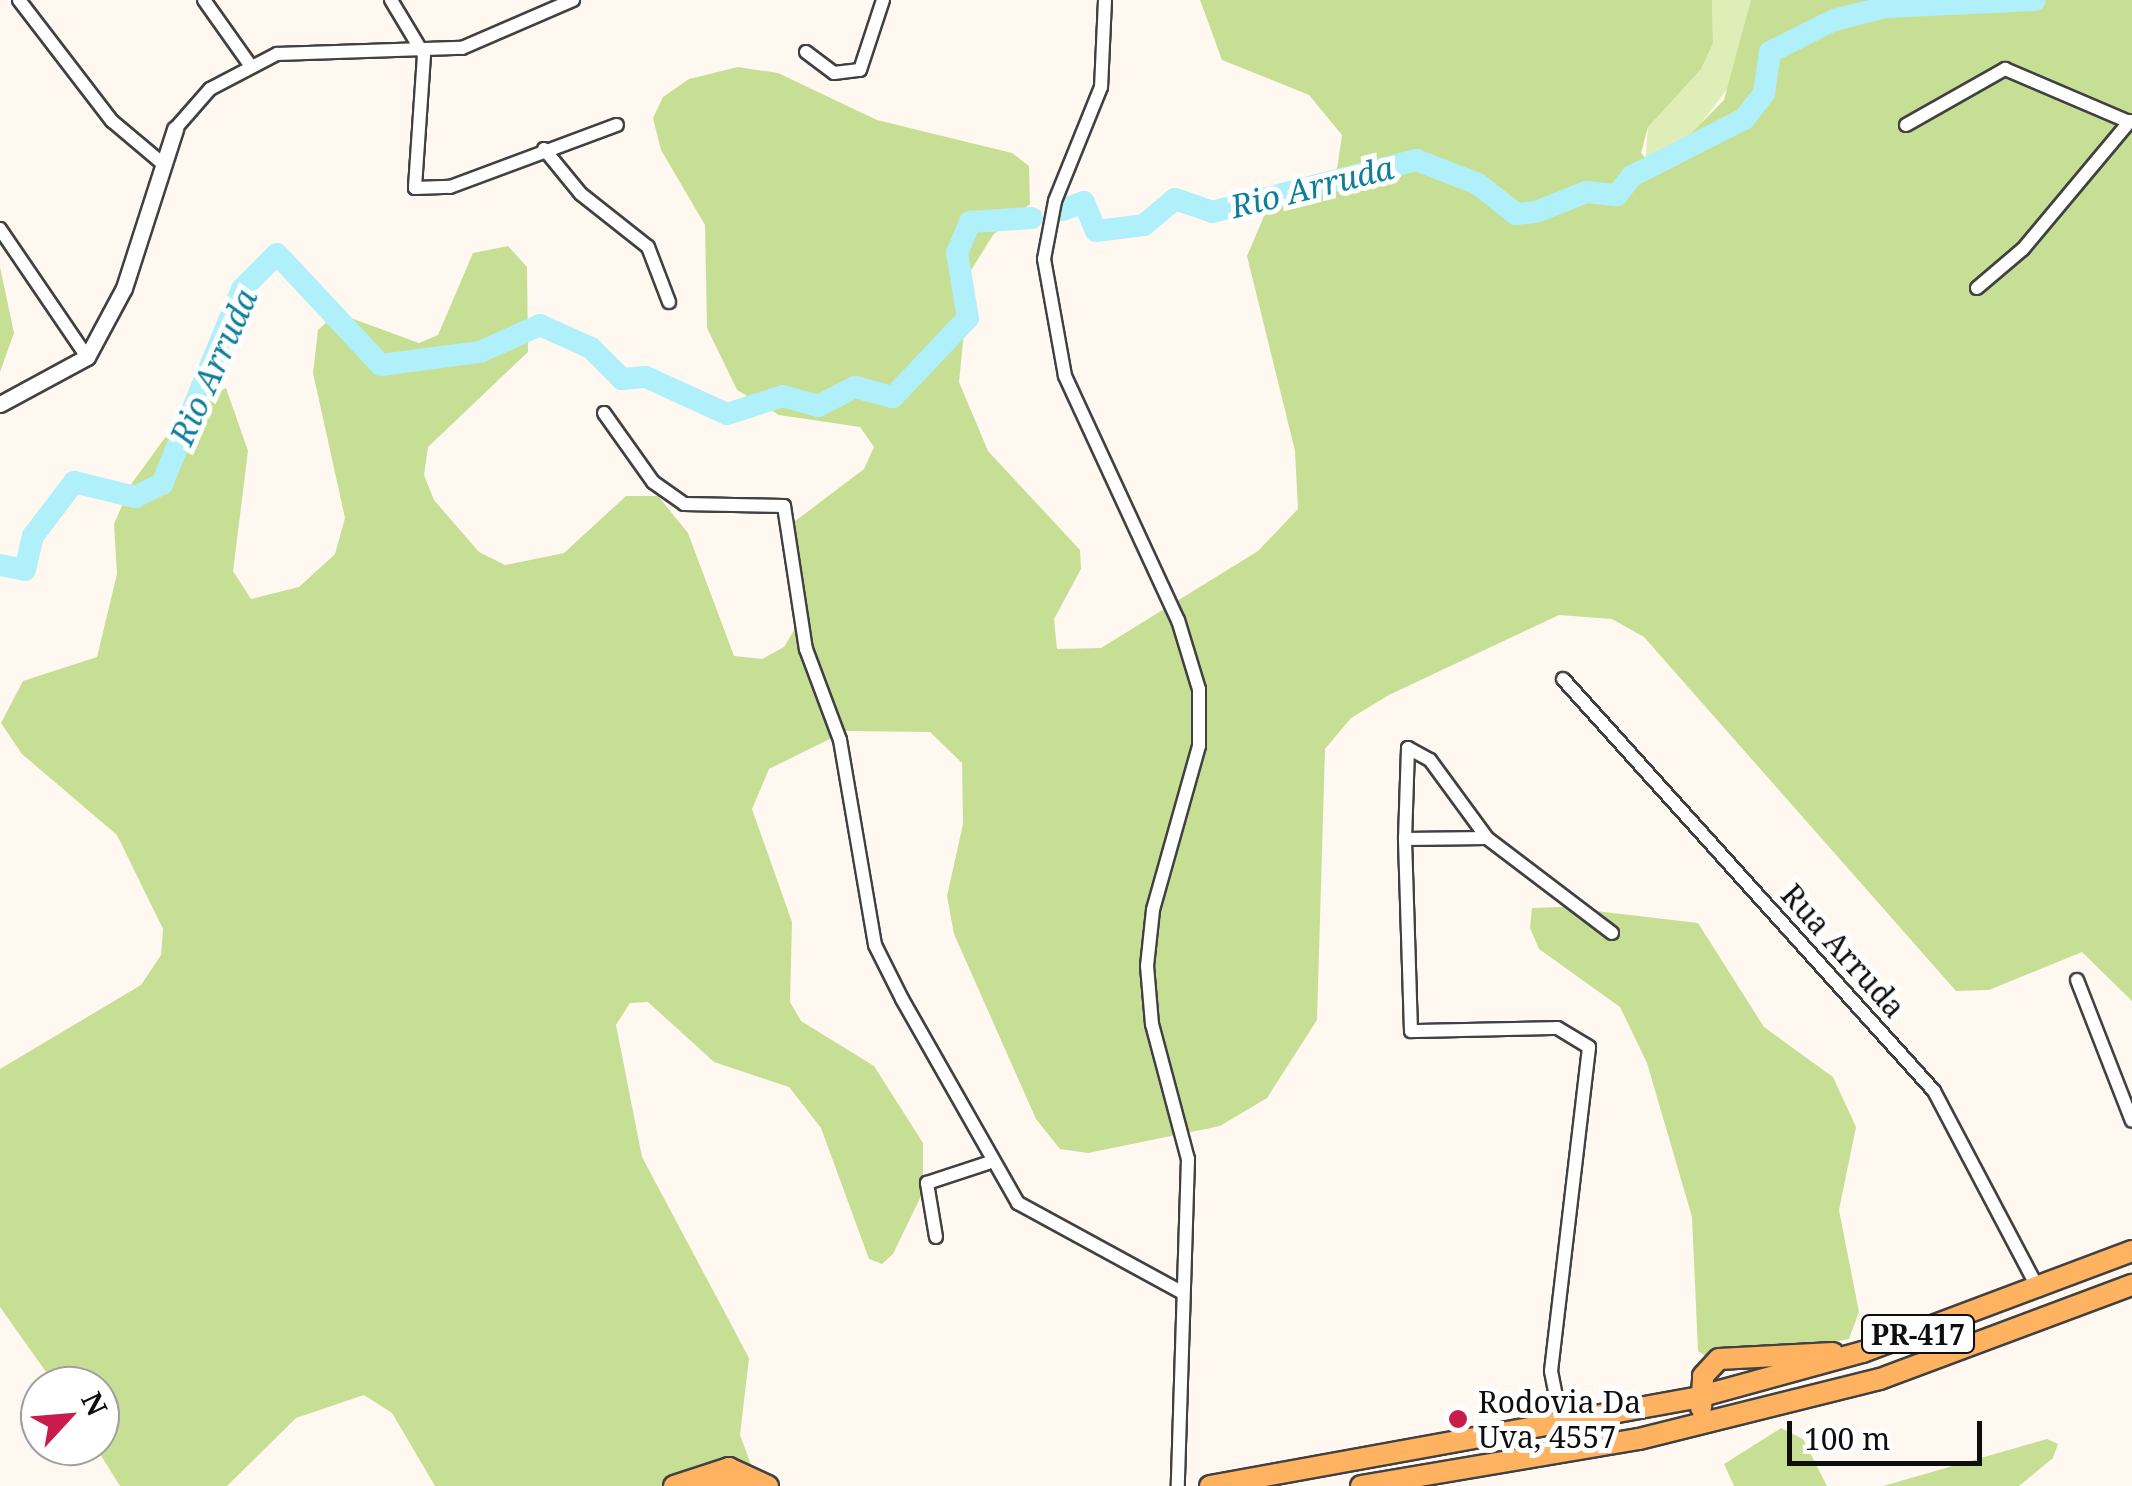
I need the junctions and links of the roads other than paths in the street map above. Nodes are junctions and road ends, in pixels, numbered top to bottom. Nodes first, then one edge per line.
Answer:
1 (18, 0) edge
2 (204, 0) edge
3 (391, 0) edge
4 (573, 0) edge
5 (883, 0) edge
6 (1105, 0) edge
7 (806, 52) dead end
8 (424, 55) junction
9 (250, 65) junction
10 (2130, 121) edge
11 (617, 125) dead end
12 (1906, 125) dead end
13 (175, 129) joint
14 (544, 149) junction
15 (163, 164) junction
16 (0, 229) edge
17 (1977, 288) dead end
18 (669, 302) dead end
19 (87, 357) junction
20 (0, 404) edge
21 (604, 413) dead end
22 (1564, 679) dead end
23 (1487, 838) junction
24 (1405, 840) junction
25 (1612, 933) dead end
26 (2076, 980) dead end
27 (2132, 1121) edge
28 (988, 1163) junction
29 (936, 1237) dead end
30 (2132, 1252) edge
31 (2132, 1285) edge
32 (2038, 1290) junction
33 (1183, 1293) junction
34 (1863, 1352) junction
35 (1698, 1398) junction
36 (1561, 1422) junction
37 (1705, 1424) junction
38 (1436, 1480) edge
39 (1372, 1485) edge
40 (674, 1486) edge
41 (704, 1486) edge
42 (740, 1486) edge
43 (768, 1486) edge
44 (1178, 1486) edge
45 (1210, 1486) edge

1 - 15 street
2 - 9 street
3 - 8 street
4 - 8 street
5 - 7 street
6 - 33 street
8 - 9 street
8 - 14 street
9 - 13 street
10 - 12 street
10 - 17 street
11 - 14 street
13 - 15 street
14 - 18 street
15 - 19 street
16 - 19 street
19 - 20 street
21 - 28 street
22 - 32 street, Rua Arruda
23 - 24 street
23 - 24 street
23 - 25 street
24 - 36 street
26 - 27 street
28 - 29 street
28 - 33 street
30 - 32 main road, PR-417
31 - 37 main road, PR-417
32 - 34 main road, PR-417
33 - 44 street
34 - 35 main road, PR-417
34 - 35 main road
35 - 36 main road, PR-417
35 - 37 main road
36 - 45 main road, PR-417
37 - 38 main road, PR-417
38 - 39 main road, PR-417
40 - 43 main road
41 - 42 main road

